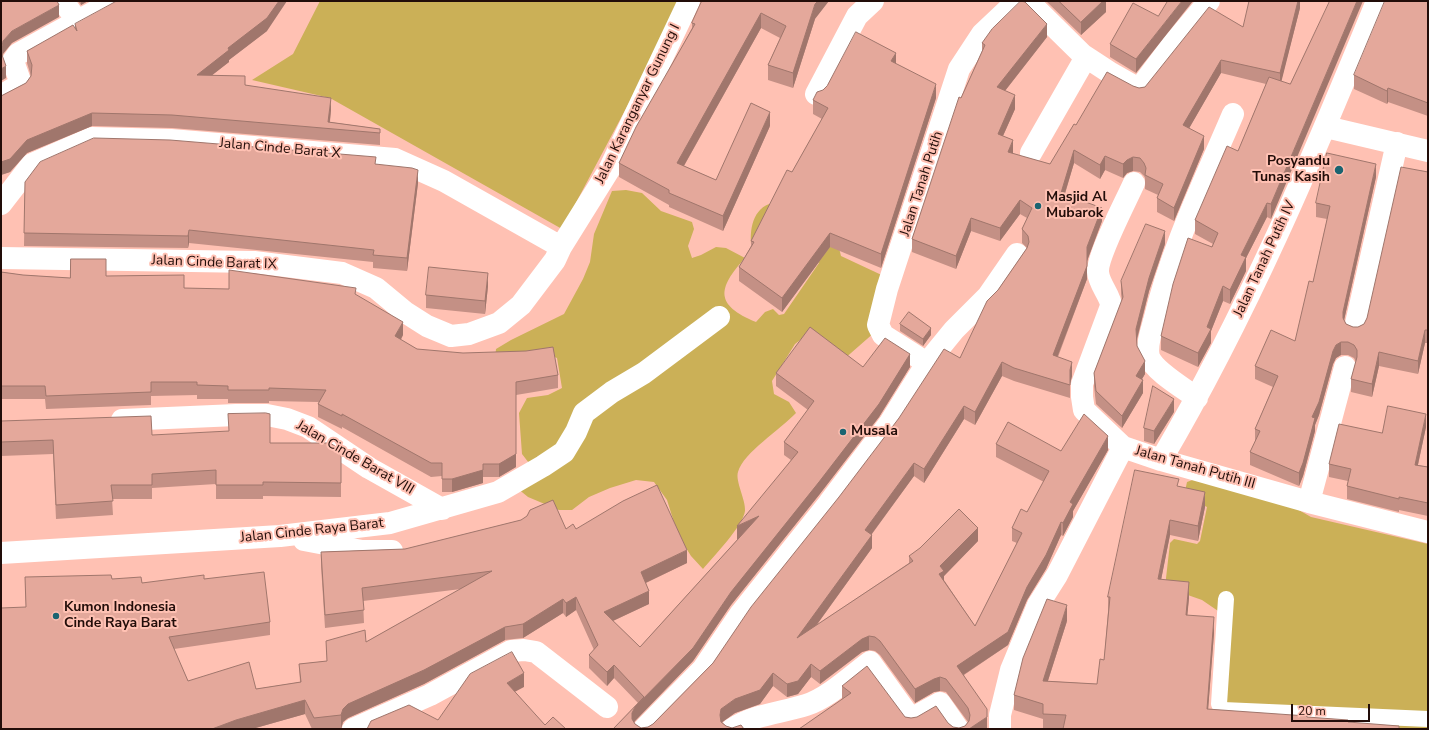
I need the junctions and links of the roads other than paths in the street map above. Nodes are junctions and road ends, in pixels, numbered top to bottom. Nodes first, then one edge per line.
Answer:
1 (64, 1) edge
2 (114, 1) edge
3 (688, 1) edge
4 (873, 1) edge
5 (1016, 1) edge
6 (1028, 1) edge
7 (1209, 1) edge
8 (1377, 1) edge
9 (78, 22) junction
10 (1080, 51) junction
11 (816, 94) edge
12 (1, 96) edge
13 (1233, 114) dead end
14 (1326, 127) junction
15 (1397, 143) junction
16 (1428, 151) edge
17 (1031, 153) dead end
18 (1134, 183) dead end
19 (1, 204) edge
20 (561, 247) junction
21 (1017, 254) dead end
22 (1, 258) edge
23 (719, 317) dead end
24 (1355, 328) edge
25 (926, 363) junction
26 (1345, 367) dead end
27 (1198, 398) junction
28 (103, 420) edge
29 (1123, 447) junction
30 (1161, 460) junction
31 (1310, 502) junction
32 (442, 509) junction
33 (1428, 532) edge
34 (280, 536) junction
35 (410, 548) edge
36 (1, 553) edge
37 (1226, 599) dead end
38 (607, 707) dead end
39 (1428, 719) edge
40 (353, 729) edge
41 (644, 729) edge
42 (732, 729) edge
43 (958, 729) edge
44 (1000, 729) edge

1 - 9 street
2 - 9 street
3 - 20 street, Jalan Karanganyar Gunung I
4 - 11 street
5 - 25 street, Jalan Tanah Putih
6 - 10 street
7 - 10 street
8 - 14 street, Jalan Tanah Putih IV
9 - 12 street
10 - 17 street
13 - 27 street
14 - 15 street
14 - 27 street, Jalan Tanah Putih IV
15 - 16 street
15 - 24 street
18 - 29 street
19 - 20 street, Jalan Cinde Barat X
20 - 22 street, Jalan Cinde Barat IX
21 - 25 street
23 - 32 street, Jalan Cinde Raya Barat
25 - 41 street
26 - 31 street
27 - 30 street, Jalan Tanah Putih IV
28 - 32 street, Jalan Cinde Barat VIII
29 - 30 street, Jalan Tanah Putih III
29 - 44 street, Jalan Tanah Putih III
30 - 31 street, Jalan Tanah Putih III
31 - 33 street, Jalan Tanah Putih III
32 - 34 street, Jalan Cinde Raya Barat
34 - 35 street
34 - 36 street, Jalan Cinde Raya Barat
37 - 39 lane
38 - 40 street
42 - 43 street

